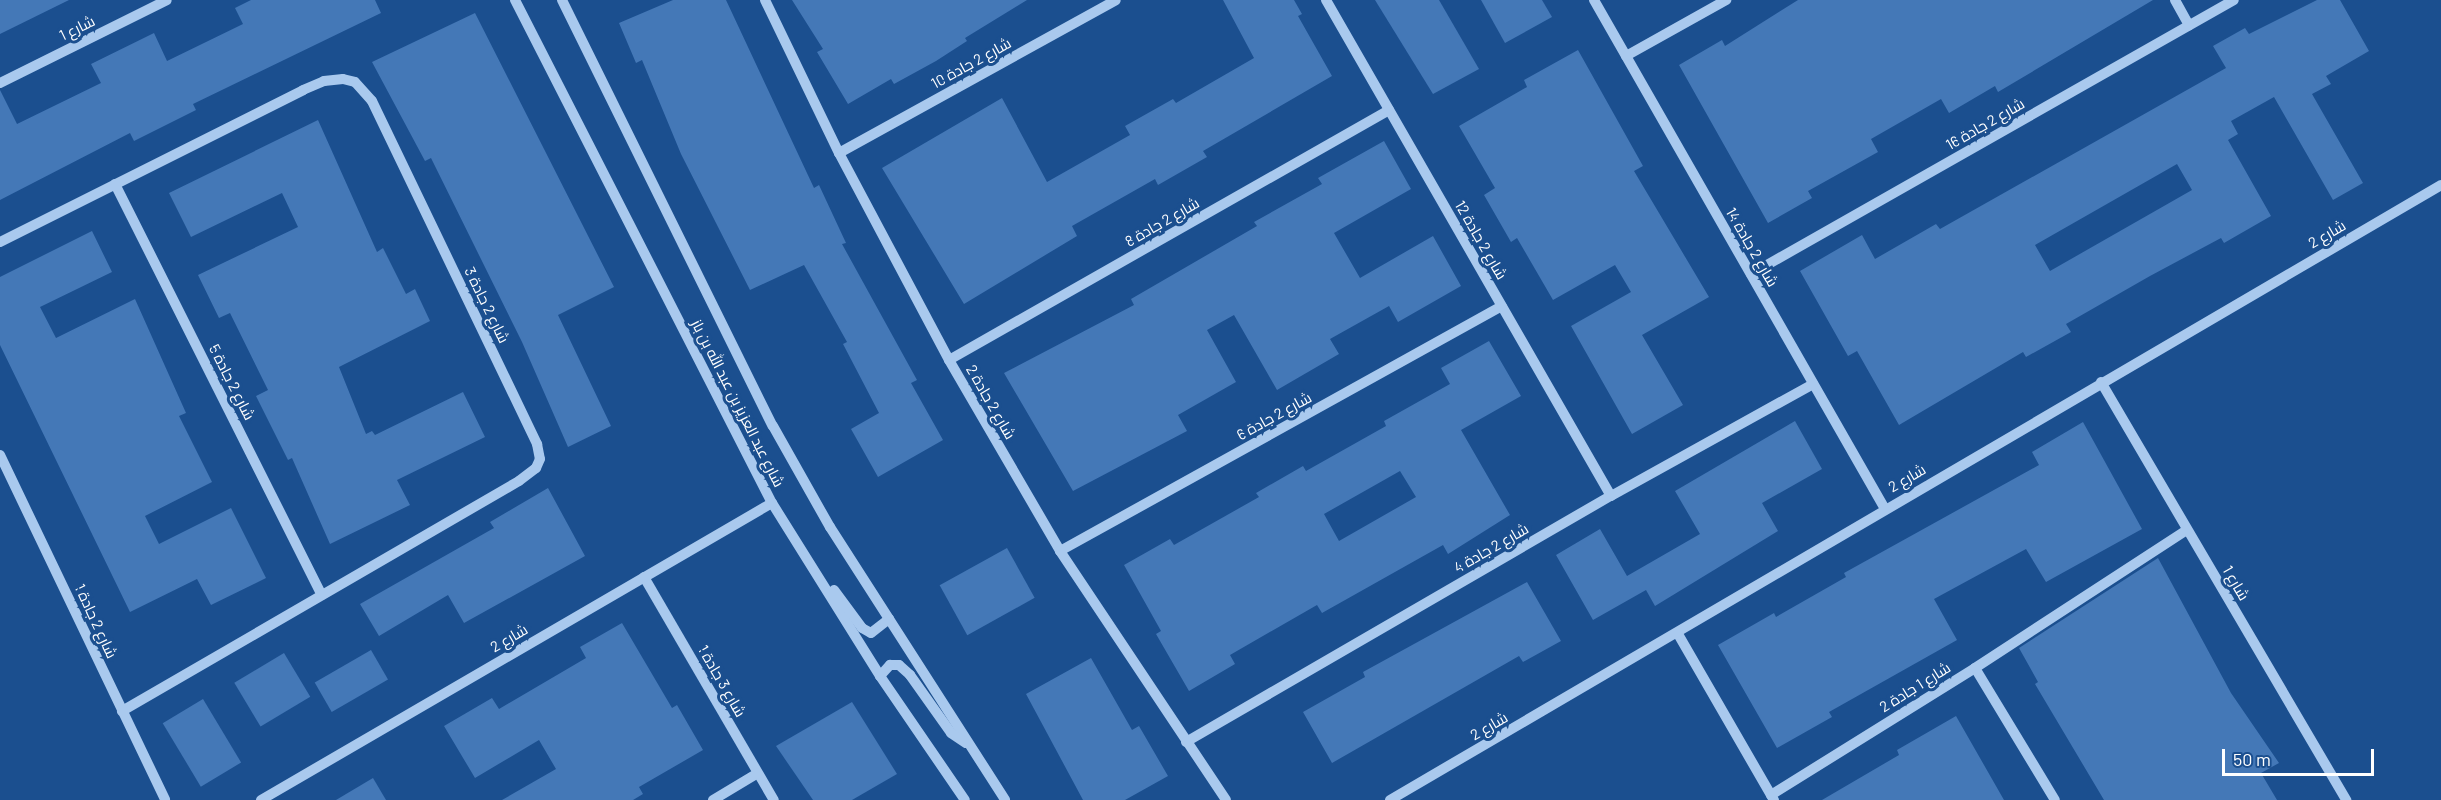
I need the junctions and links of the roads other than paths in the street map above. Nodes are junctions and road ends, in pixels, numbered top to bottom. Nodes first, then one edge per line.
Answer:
1 (167, 0) edge
2 (515, 0) edge
3 (562, 0) edge
4 (765, 0) edge
5 (1116, 0) edge
6 (1326, 0) edge
7 (1594, 0) edge
8 (1726, 0) edge
9 (2175, 0) edge
10 (2234, 0) edge
11 (2189, 25) junction
12 (1626, 56) junction
13 (0, 83) edge
14 (1389, 110) junction
15 (839, 153) junction
16 (115, 184) junction
17 (2441, 185) edge
18 (0, 242) edge
19 (1750, 274) junction
20 (1502, 306) junction
21 (949, 360) junction
22 (2101, 382) junction
23 (1813, 384) junction
24 (0, 455) edge
25 (1611, 496) junction
26 (772, 503) junction
27 (1885, 509) junction
28 (2187, 530) junction
29 (1060, 551) junction
30 (644, 577) junction
31 (822, 581) junction
32 (322, 595) junction
33 (889, 619) junction
34 (1678, 634) junction
35 (1975, 668) junction
36 (880, 676) junction
37 (122, 711) junction
38 (1186, 742) junction
39 (971, 747) junction
40 (758, 773) junction
41 (1773, 798) edge
42 (165, 800) edge
43 (261, 800) edge
44 (713, 800) edge
45 (774, 800) edge
46 (965, 800) edge
47 (1005, 800) edge
48 (1226, 800) edge
49 (1390, 800) edge
50 (2055, 800) edge
51 (2346, 800) edge

1 - 13 street, شارع 1
2 - 26 street, شارع عبد العزيز بن عبد الله بن باز
3 - 33 street, شارع عبد العزيز بن عبد الله بن باز
4 - 15 street, شارع 2 جادة 2
5 - 15 street, شارع 2 جادة 10
6 - 14 street, شارع 2 جادة 12
7 - 12 street, شارع 2 جادة 14
8 - 12 street
9 - 11 street
10 - 11 street, شارع 2 جادة 16
11 - 19 street, شارع 2 جادة 16
12 - 19 street, شارع 2 جادة 14
14 - 20 street, شارع 2 جادة 12
14 - 21 street, شارع 2 جادة 8
15 - 21 street, شارع 2 جادة 2
16 - 18 street, شارع 2 جادة 3
16 - 32 street, شارع 2 جادة 5
16 - 32 street, شارع 2 جادة 3
17 - 22 street, شارع 2
19 - 23 street, شارع 2 جادة 14
20 - 25 street, شارع 2 جادة 12
20 - 29 street, شارع 2 جادة 6
21 - 29 street, شارع 2 جادة 2
22 - 27 street, شارع 2
22 - 28 street, شارع 1
23 - 25 street, شارع 2 جادة 4
23 - 27 street, شارع 2 جادة 14
24 - 37 street, شارع 2 جادة 1
25 - 38 street, شارع 2 جادة 4
26 - 30 street, شارع 2
26 - 31 street, شارع عبد العزيز بن عبد الله بن باز
27 - 34 street, شارع 2
28 - 35 street
28 - 51 street, شارع 1
29 - 38 street, شارع 2 جادة 2
30 - 40 street, شارع 3 جادة 1
30 - 43 street, شارع 2
31 - 33 street
31 - 36 street, شارع عبد العزيز بن عبد الله بن باز
32 - 37 street, شارع 2 جادة 3
33 - 39 street, شارع عبد العزيز بن عبد الله بن باز
34 - 41 street, شارع 1 جادة 2
34 - 49 street, شارع 2
35 - 41 street, شارع 1 جادة 2
35 - 50 street, شارع 1 جادة 2
36 - 39 street
36 - 46 street, شارع عبد العزيز بن عبد الله بن باز
37 - 42 street, شارع 2 جادة 1
38 - 48 street, شارع 2 جادة 2
39 - 47 street, شارع عبد العزيز بن عبد الله بن باز
40 - 44 street
40 - 45 street, شارع 3 جادة 1

